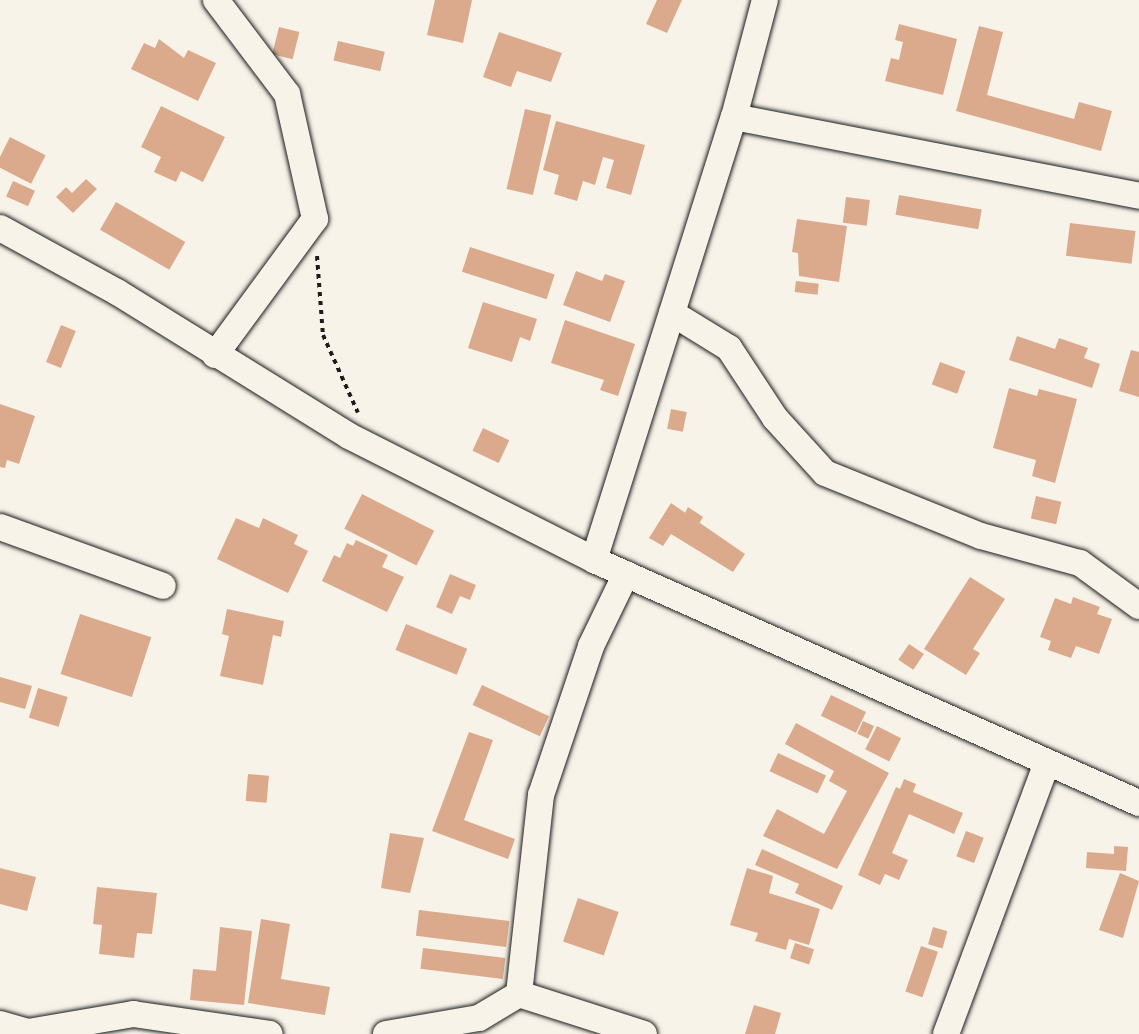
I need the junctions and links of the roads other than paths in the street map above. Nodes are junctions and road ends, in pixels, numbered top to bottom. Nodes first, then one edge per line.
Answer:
1 (216, 0) edge
2 (765, 0) edge
3 (734, 117) junction
4 (1139, 196) edge
5 (0, 228) edge
6 (672, 313) junction
7 (215, 355) junction
8 (0, 527) edge
9 (594, 560) junction
10 (626, 574) junction
11 (163, 586) dead end
12 (1139, 606) edge
13 (1047, 763) junction
14 (1139, 803) edge
15 (519, 994) junction
16 (0, 1024) edge
17 (27, 1033) edge
18 (270, 1034) edge
19 (386, 1034) edge
20 (644, 1034) edge
21 (946, 1034) edge

1 - 7 street
2 - 3 street
3 - 4 street
3 - 6 street
5 - 7 street
6 - 9 street
6 - 12 street
7 - 9 street
8 - 11 street
9 - 10 street
10 - 13 street
10 - 15 street
13 - 14 street
13 - 21 street
15 - 19 street
15 - 20 street
16 - 17 street
17 - 18 street

